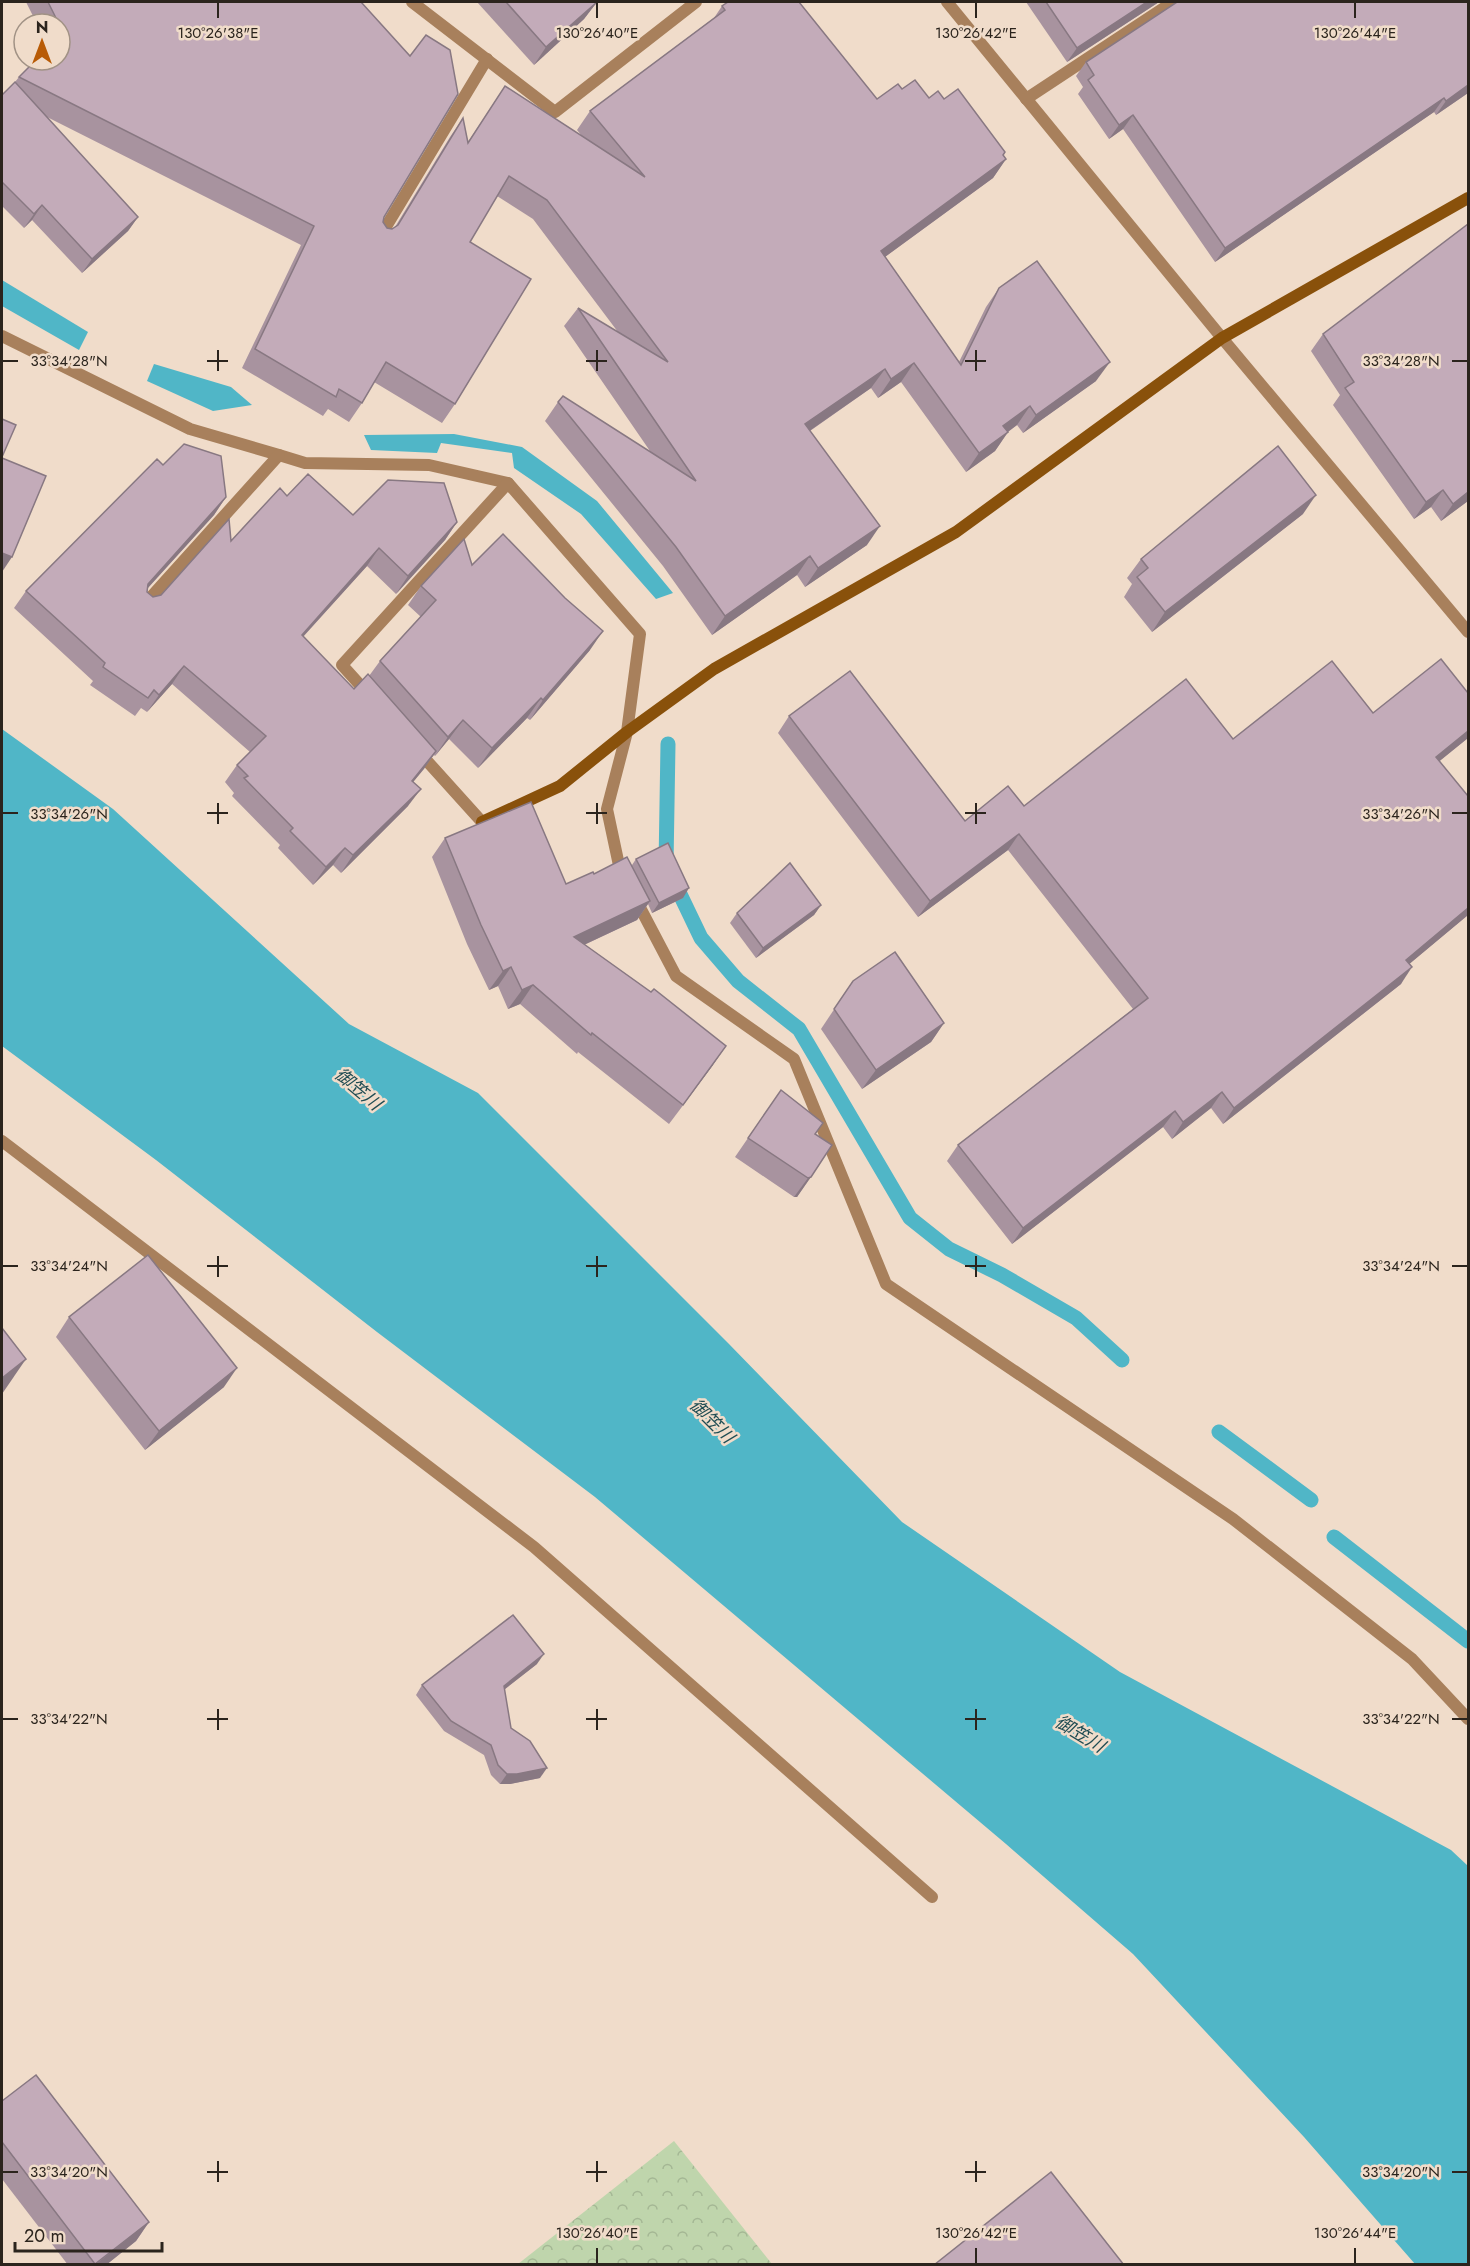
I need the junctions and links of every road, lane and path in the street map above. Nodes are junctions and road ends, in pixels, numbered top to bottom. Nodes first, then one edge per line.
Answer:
1 (412, 2) edge
2 (696, 2) edge
3 (947, 2) edge
4 (1173, 2) edge
5 (487, 59) junction
6 (1026, 99) junction
7 (1468, 198) edge
8 (378, 240) edge
9 (2, 336) edge
10 (1222, 338) junction
11 (279, 456) junction
12 (508, 483) junction
13 (142, 607) edge
14 (1468, 632) edge
15 (381, 709) edge
16 (627, 732) junction
17 (412, 744) edge
18 (2, 1141) edge
19 (1468, 1719) edge
20 (932, 1897) dead end

1 - 5 street
2 - 5 street
3 - 6 street
4 - 6 street
5 - 8 street
6 - 10 street
7 - 10 street
9 - 11 street
10 - 14 street
10 - 16 street
11 - 12 street
11 - 13 street
12 - 15 street
12 - 16 street
16 - 17 street
16 - 19 street
18 - 20 street

